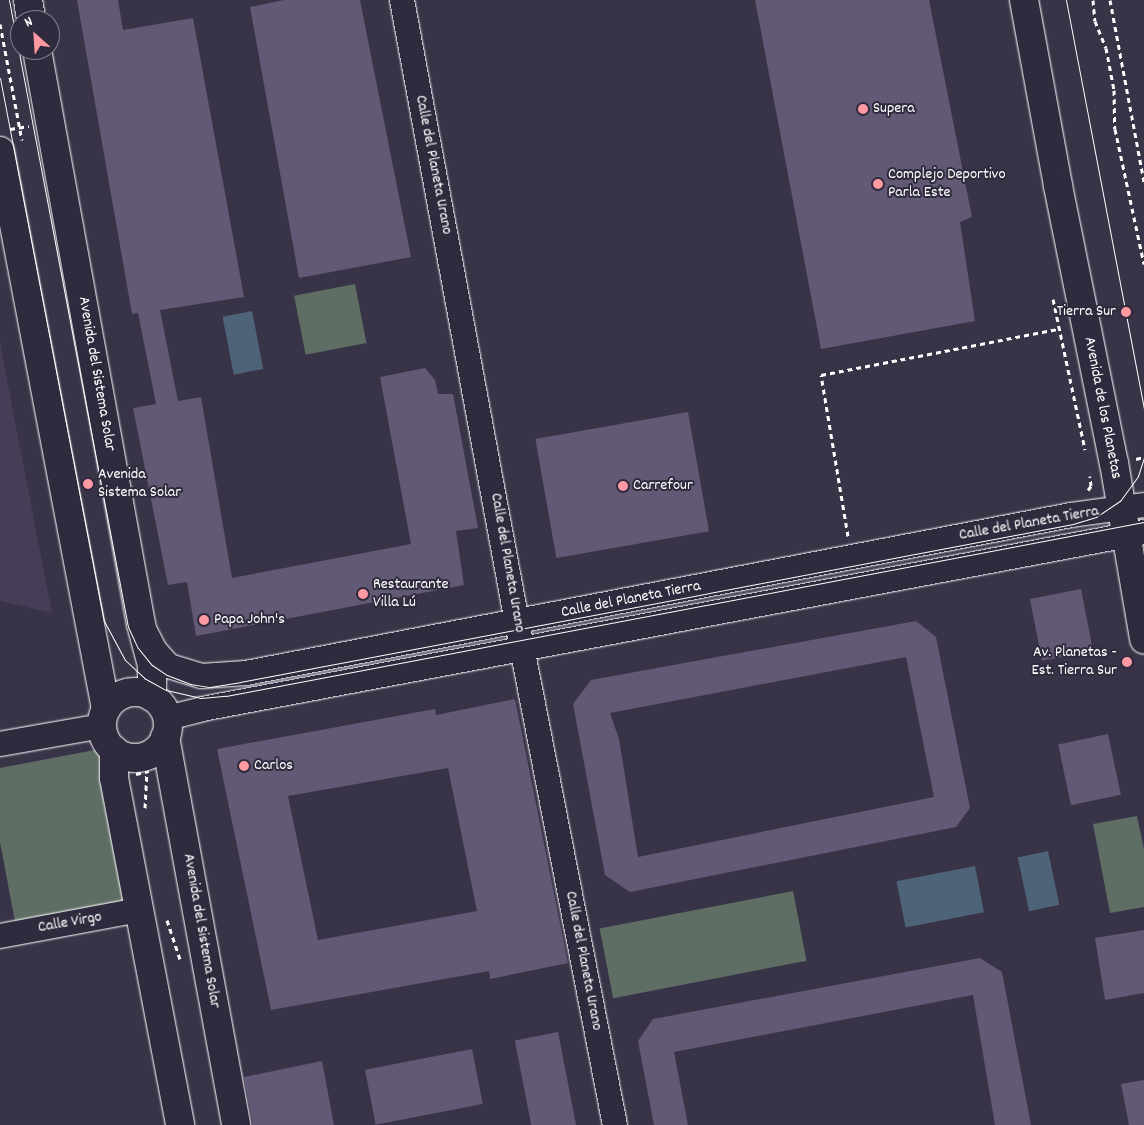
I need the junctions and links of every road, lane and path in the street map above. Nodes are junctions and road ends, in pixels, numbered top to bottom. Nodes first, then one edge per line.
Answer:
1 (402, 0) edge
2 (1024, 0) edge
3 (1093, 0) edge
4 (1110, 0) edge
5 (39, 60) edge
6 (0, 151) edge
7 (1144, 182) edge
8 (1144, 264) edge
9 (1052, 299) dead end
10 (1057, 329) junction
11 (1087, 458) dead end
12 (1089, 467) dead end
13 (1082, 497) dead end
14 (1132, 506) edge
15 (1134, 533) edge
16 (858, 535) dead end
17 (517, 622) junction
18 (141, 624) junction
19 (1144, 639) edge
20 (522, 649) junction
21 (162, 717) junction
22 (104, 718) junction
23 (0, 744) edge
24 (114, 750) junction
25 (159, 769) junction
26 (114, 778) junction
27 (147, 816) dead end
28 (152, 910) junction
29 (0, 936) edge
30 (189, 962) junction
31 (150, 964) junction
32 (180, 1125) edge
33 (236, 1125) edge
34 (615, 1125) edge

1 - 17 street, Calle del Planeta Urano
2 - 14 street, Avenida de los Planetas
3 - 8 path
4 - 7 path
5 - 18 street, Avenida del Sistema Solar
6 - 22 street
9 - 10 path
10 - 11 path
10 - 16 path
12 - 13 path
14 - 15 street, Avenida de los Planetas
14 - 17 street, Calle del Planeta Tierra
15 - 19 street, Avenida de los Planetas
15 - 20 street, Calle del Planeta Tierra
17 - 18 street, Calle del Planeta Tierra
17 - 20 street, Calle del Planeta Urano
18 - 21 street, Avenida del Sistema Solar
20 - 21 street, Calle del Planeta Tierra
20 - 34 street, Calle del Planeta Urano
21 - 22 street
21 - 24 street
21 - 25 street, Avenida del Sistema Solar
22 - 23 street
22 - 24 street
24 - 26 street
25 - 26 path
25 - 27 path
25 - 30 street, Avenida del Sistema Solar
26 - 28 street
28 - 29 street, Calle Virgo
28 - 30 path
28 - 31 street
30 - 31 path
30 - 33 street, Avenida del Sistema Solar
31 - 32 street

